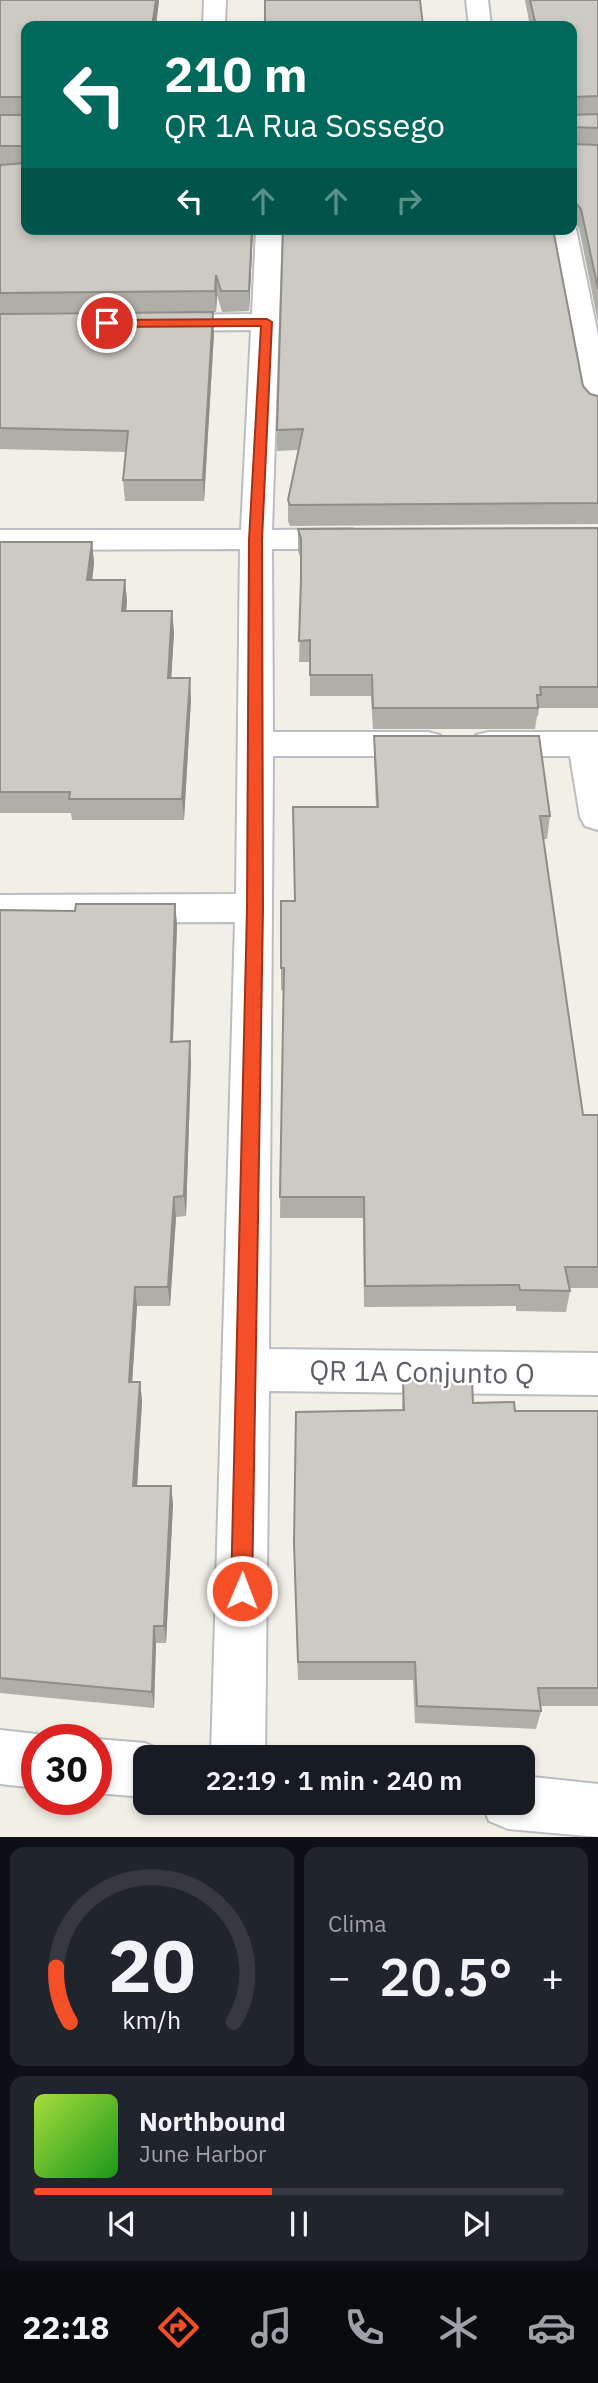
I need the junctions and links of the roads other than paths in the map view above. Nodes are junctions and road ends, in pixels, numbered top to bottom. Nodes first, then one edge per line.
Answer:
1 (215, 0) edge
2 (477, 0) edge
3 (214, 21) edge
4 (479, 21) edge
5 (269, 235) edge
6 (565, 235) edge
7 (590, 321) edge
8 (267, 322) junction
9 (133, 323) edge
10 (598, 406) edge
11 (379, 539) edge
12 (0, 540) edge
13 (256, 540) junction
14 (256, 744) junction
15 (592, 744) edge
16 (598, 817) edge
17 (255, 908) junction
18 (0, 909) edge
19 (246, 1370) junction
20 (598, 1374) edge
21 (238, 1745) edge
22 (0, 1758) edge
23 (21, 1760) edge
24 (112, 1767) edge
25 (133, 1769) edge
26 (535, 1805) edge
27 (598, 1811) edge

1 - 3 street
2 - 4 street
5 - 8 street
6 - 7 street
7 - 10 street
8 - 9 street
8 - 13 street
11 - 13 street
12 - 13 street
13 - 14 street
14 - 15 street
14 - 17 street
15 - 16 street
17 - 18 street
17 - 19 street
19 - 20 street, QR 1A Conjunto Q
19 - 21 street
22 - 23 street
24 - 25 street
26 - 27 street

